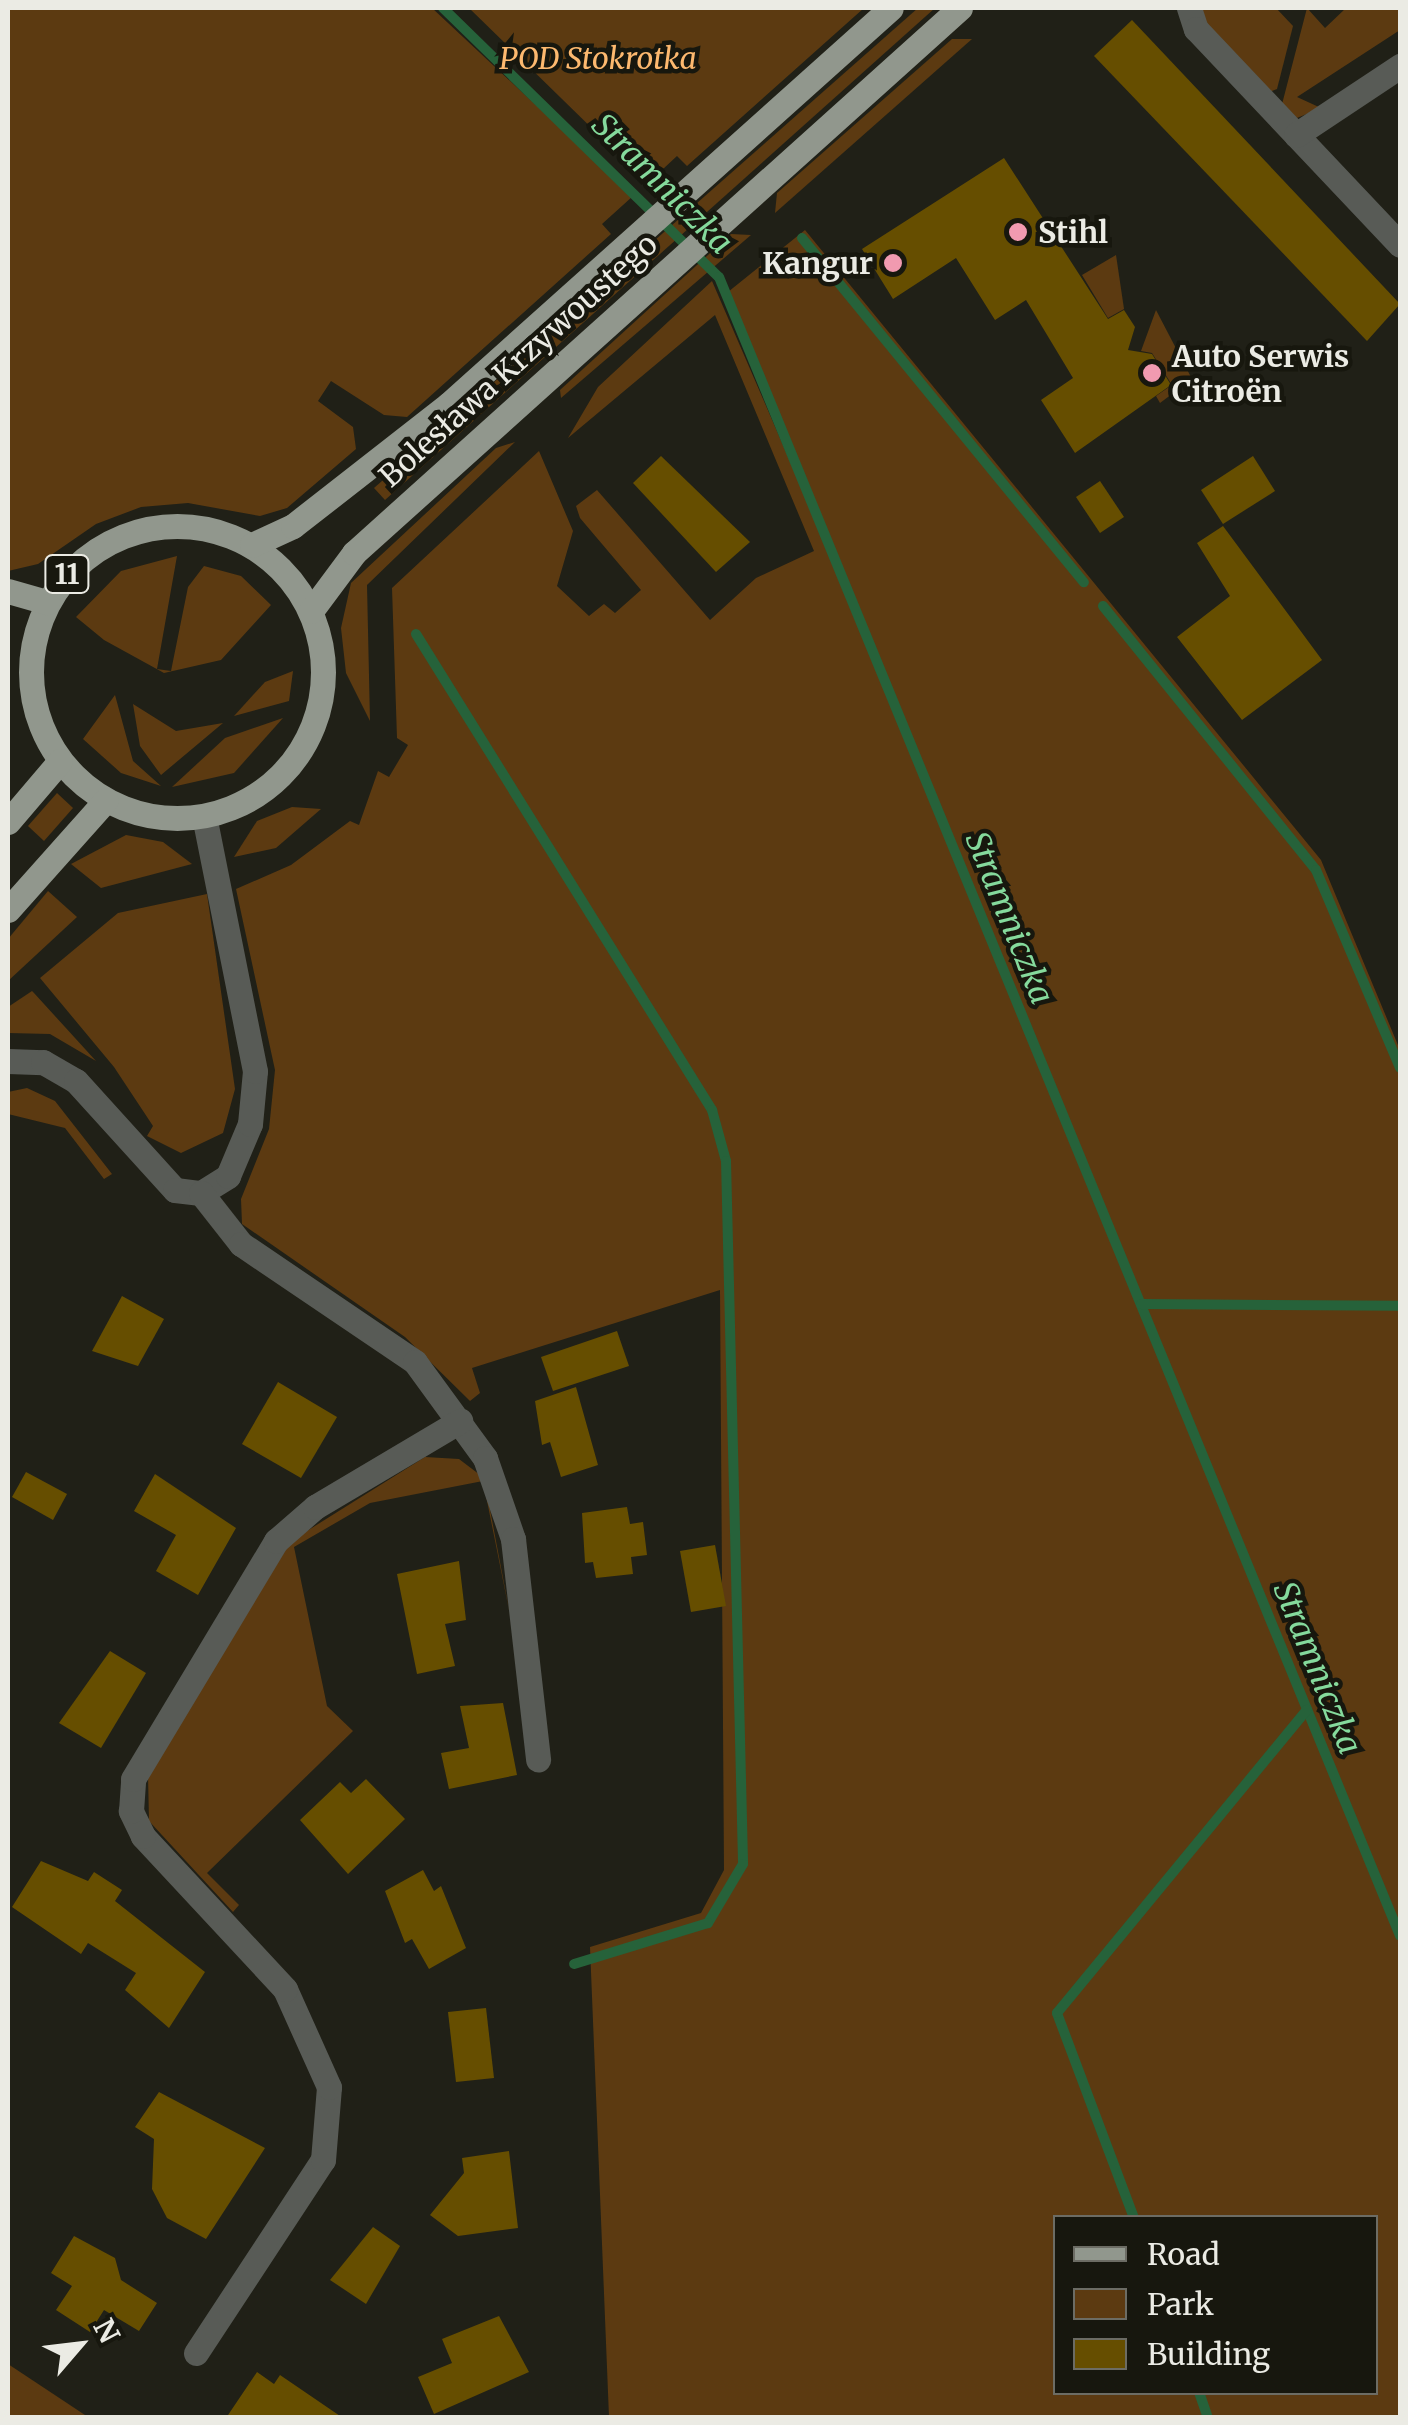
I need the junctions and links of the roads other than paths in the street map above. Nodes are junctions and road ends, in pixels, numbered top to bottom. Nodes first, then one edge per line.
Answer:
1 (891, 8) edge
2 (960, 8) edge
3 (1189, 8) edge
4 (1400, 66) edge
5 (1296, 135) junction
6 (1400, 245) edge
7 (252, 545) junction
8 (8, 591) edge
9 (48, 602) junction
10 (310, 611) junction
11 (19, 657) edge
12 (60, 761) junction
13 (106, 800) junction
14 (204, 816) junction
15 (8, 822) edge
16 (8, 910) edge
17 (8, 1061) edge
18 (201, 1193) junction
19 (460, 1421) junction
20 (538, 1760) dead end
21 (196, 2353) dead end

1 - 7 main road, Bolesława Krzywoustego
2 - 10 main road, Bolesława Krzywoustego
3 - 5 street
4 - 5 street
5 - 6 street
7 - 9 main road, 11
7 - 10 main road, 11
8 - 9 main road, 11
9 - 11 main road, 11
10 - 14 main road, 11
11 - 12 main road, 11
12 - 13 main road, 11
12 - 15 main road
13 - 14 main road, 11
13 - 16 main road
14 - 18 street
17 - 18 street
18 - 19 street
19 - 20 street
19 - 21 street

